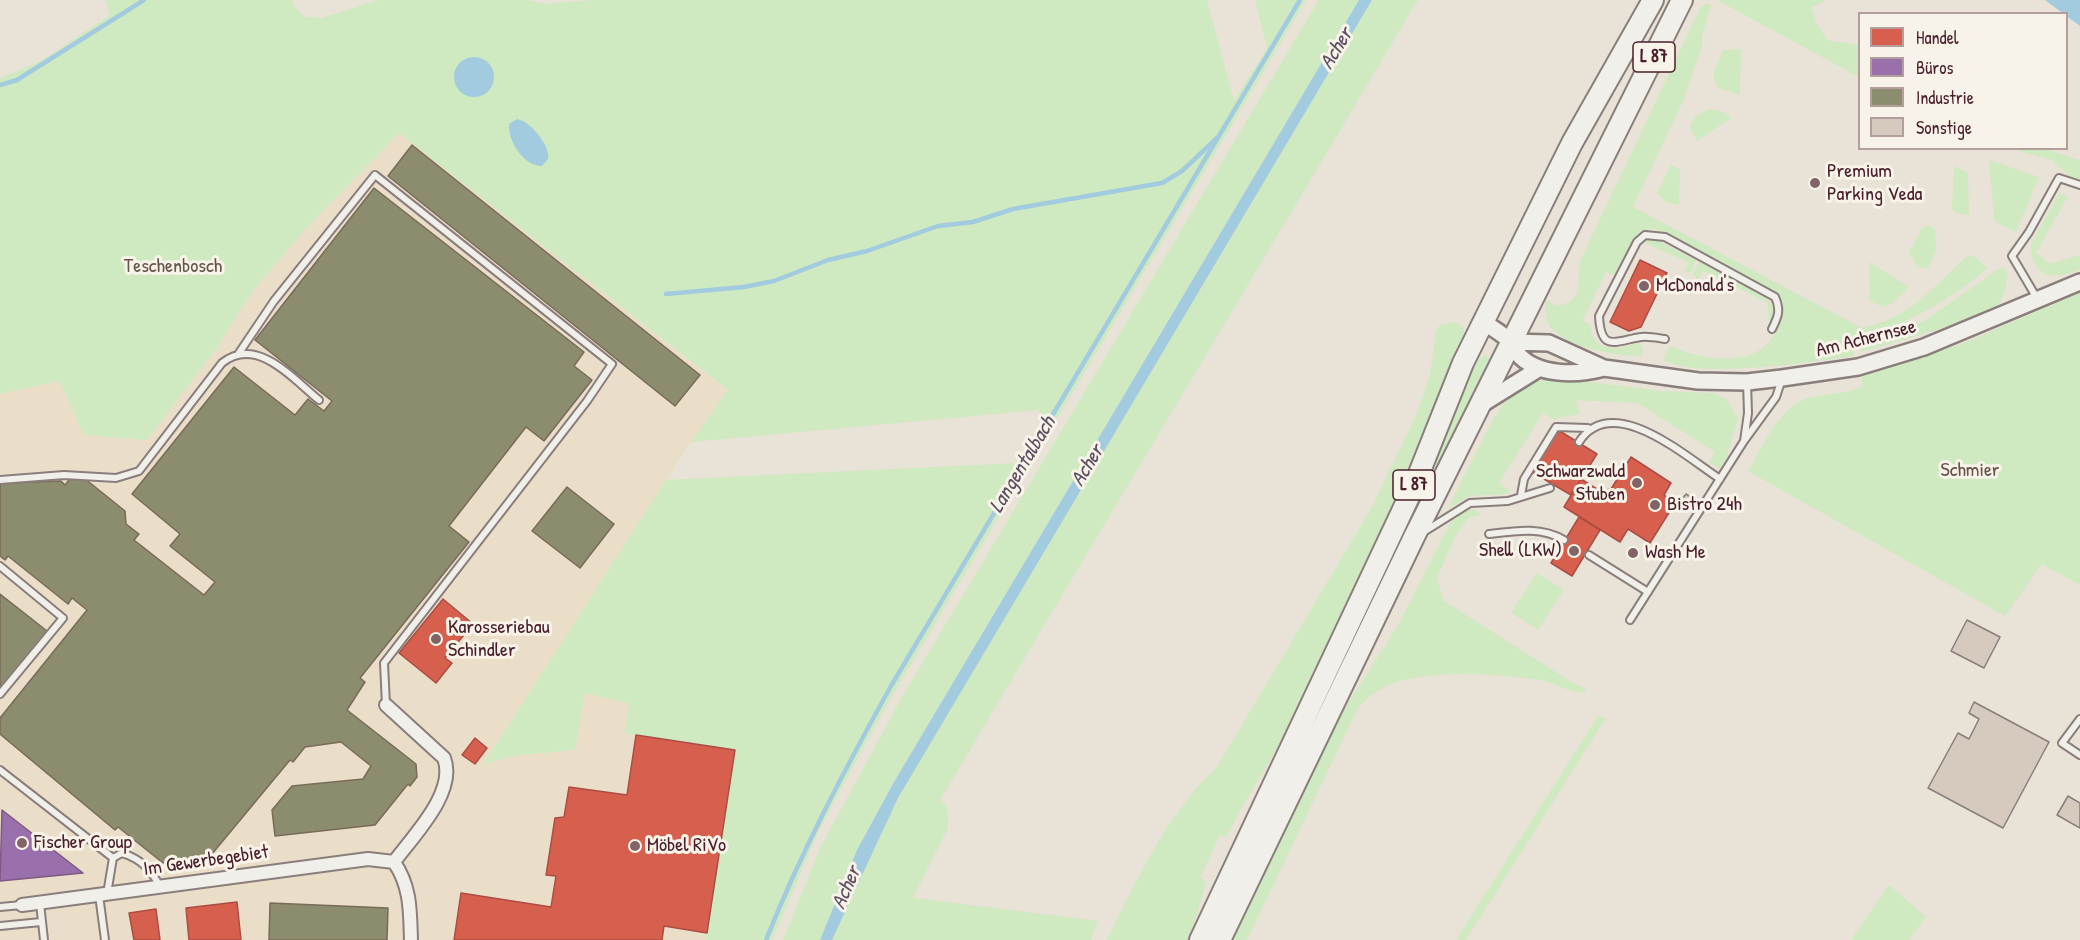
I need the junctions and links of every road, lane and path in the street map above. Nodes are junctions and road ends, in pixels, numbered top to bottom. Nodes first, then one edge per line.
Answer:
1 (1653, 0) edge
2 (1682, 0) edge
3 (2080, 185) edge
4 (2080, 282) edge
5 (2038, 300) junction
6 (1484, 322) junction
7 (1772, 329) dead end
8 (1665, 339) dead end
9 (1510, 342) junction
10 (239, 353) junction
11 (1540, 368) junction
12 (1604, 368) junction
13 (1782, 378) junction
14 (1747, 381) junction
15 (319, 400) dead end
16 (1479, 406) junction
17 (1588, 428) junction
18 (1744, 441) junction
19 (1579, 442) dead end
20 (1720, 479) junction
21 (0, 480) edge
22 (1550, 488) dead end
23 (1521, 495) junction
24 (1489, 534) dead end
25 (1413, 537) junction
26 (1564, 540) dead end
27 (1589, 555) dead end
28 (0, 566) edge
29 (1648, 592) junction
30 (1630, 620) dead end
31 (0, 694) edge
32 (386, 705) joint
33 (2080, 718) edge
34 (2080, 755) edge
35 (0, 770) edge
36 (113, 858) junction
37 (394, 862) junction
38 (160, 887) junction
39 (103, 894) junction
40 (40, 903) junction
41 (22, 905) joint
42 (0, 907) edge
43 (41, 922) junction
44 (0, 926) edge
45 (44, 940) edge
46 (105, 940) edge
47 (411, 940) edge
48 (1200, 940) edge
49 (1220, 940) edge

1 - 6 main road, L 87
2 - 9 main road, L 87
3 - 5 lane
4 - 5 street, Am Achernsee
5 - 13 street, Am Achernsee
6 - 9 street
6 - 48 main road, L 87
7 - 8 lane
9 - 11 street
9 - 12 street
9 - 16 main road, L 87
10 - 15 lane
10 - 21 lane
10 - 32 lane
11 - 12 street
11 - 16 street
12 - 14 street, Am Achernsee
13 - 14 street, Am Achernsee
13 - 18 lane
14 - 18 lane
16 - 25 main road, L 87
17 - 19 lane
17 - 20 lane
17 - 23 lane
18 - 20 lane
20 - 29 lane
22 - 23 lane
23 - 25 lane
24 - 26 lane
25 - 49 main road, L 87
27 - 29 lane
28 - 31 lane
29 - 30 lane
32 - 37 street
33 - 34 lane
35 - 36 lane
36 - 38 lane
36 - 39 lane
37 - 38 street, Im Gewerbegebiet
37 - 47 street
38 - 39 street, Im Gewerbegebiet
39 - 40 street, Im Gewerbegebiet
39 - 46 lane
40 - 41 street, Im Gewerbegebiet
40 - 43 lane
41 - 42 lane
43 - 44 lane
43 - 45 lane

